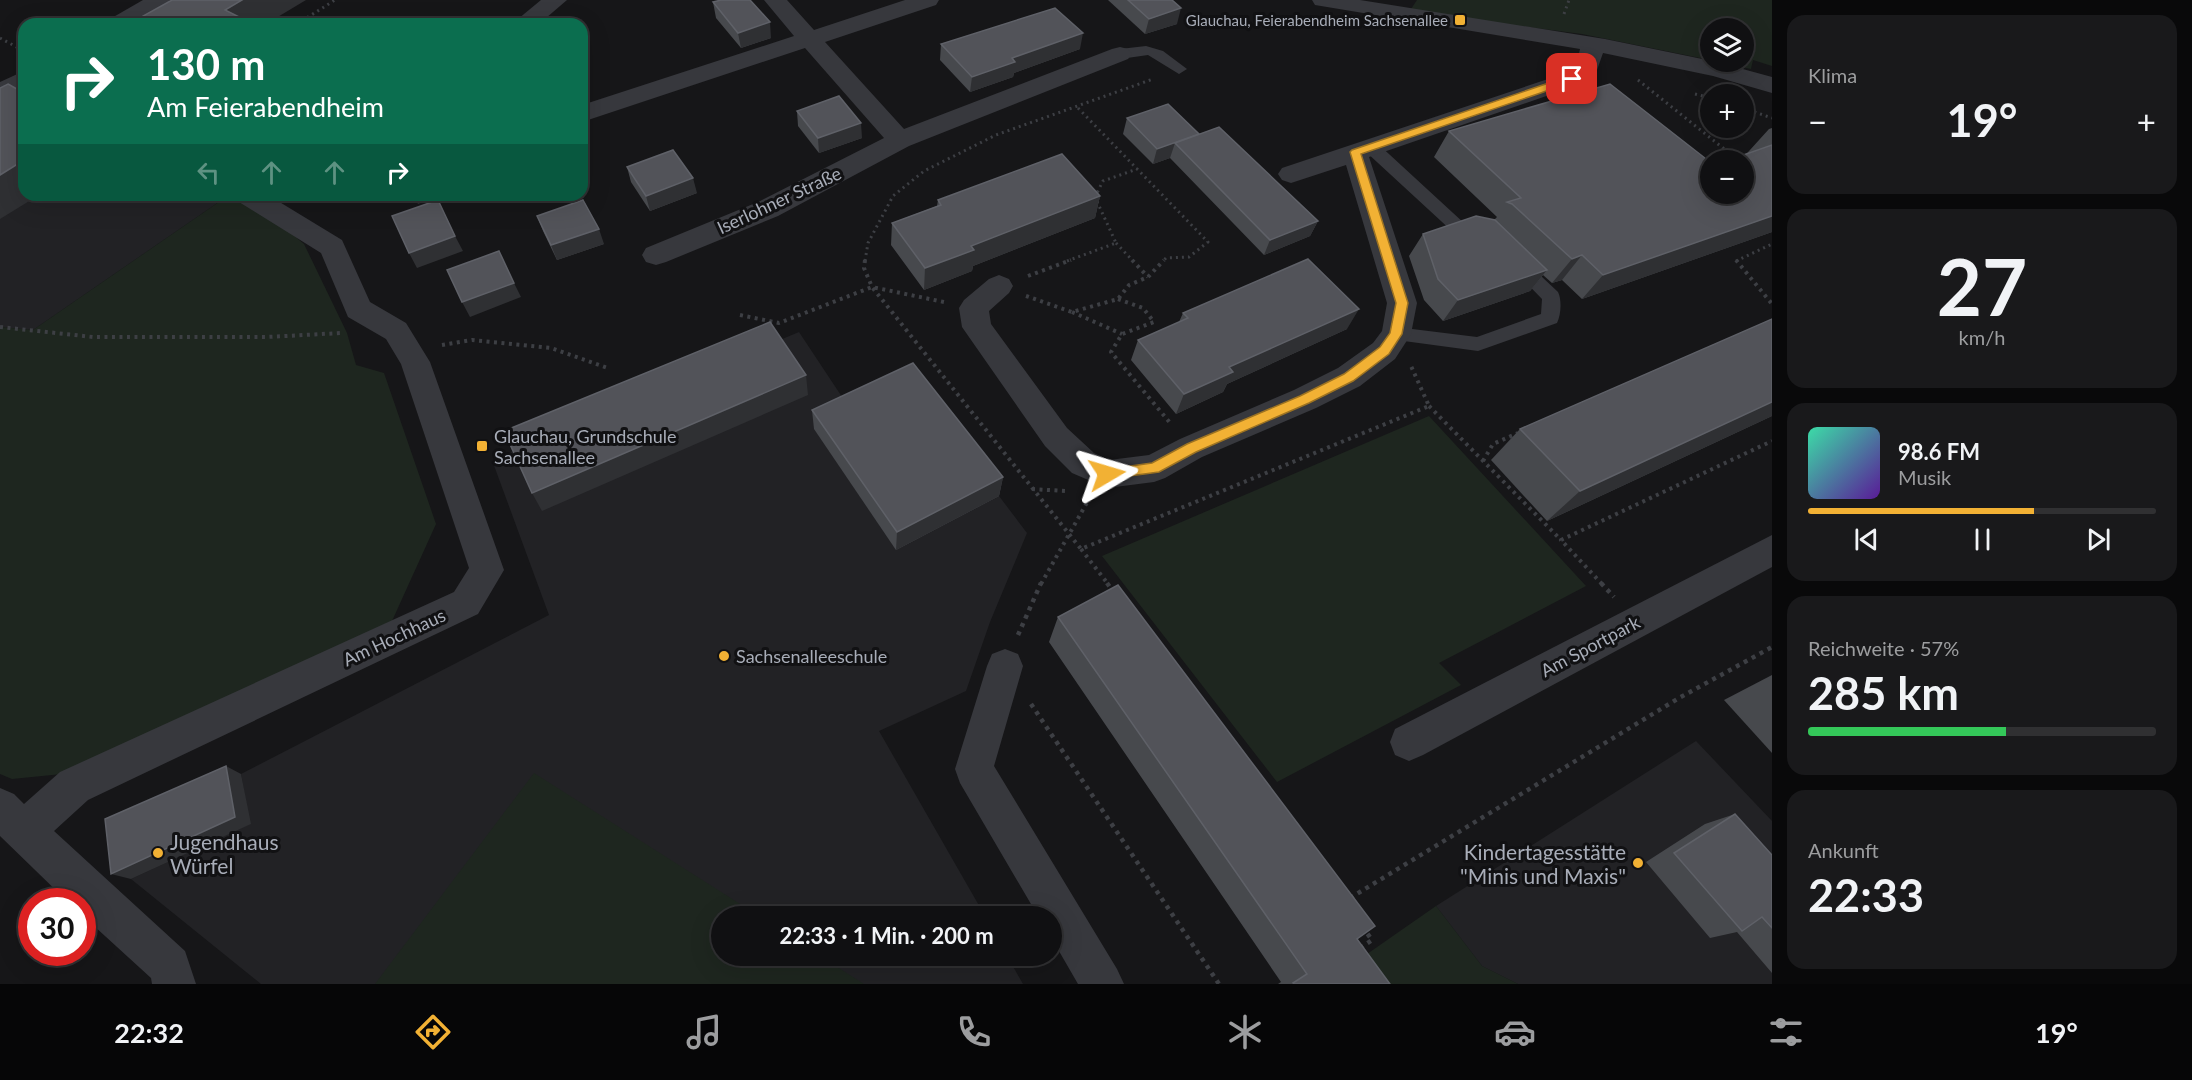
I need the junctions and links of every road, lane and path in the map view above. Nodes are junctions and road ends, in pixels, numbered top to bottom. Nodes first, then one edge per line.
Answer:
1 (159, 0) edge
2 (335, 0) edge
3 (556, 0) edge
4 (775, 0) edge
5 (928, 0) edge
6 (1323, 0) edge
7 (1404, 8) edge
8 (128, 18) edge
9 (307, 18) edge
10 (532, 18) edge
11 (0, 38) edge
12 (811, 39) junction
13 (1593, 45) junction
14 (18, 48) edge
15 (1120, 54) joint
16 (1179, 69) joint
17 (1638, 80) dead end
18 (18, 82) edge
19 (1772, 85) edge
20 (0, 92) edge
21 (1078, 108) junction
22 (588, 112) edge
23 (1754, 112) edge
24 (1772, 118) edge
25 (900, 140) junction
26 (1363, 150) junction
27 (1726, 150) edge
28 (1137, 169) junction
29 (1291, 174) dead end
30 (258, 201) edge
31 (1116, 243) junction
32 (1772, 244) edge
33 (656, 255) dead end
34 (1148, 277) junction
35 (999, 286) junction
36 (872, 287) junction
37 (1118, 299) junction
38 (1772, 304) edge
39 (974, 308) junction
40 (1072, 312) junction
41 (740, 315) dead end
42 (0, 327) edge
43 (396, 331) junction
44 (1122, 334) junction
45 (1396, 334) junction
46 (608, 368) dead end
47 (1429, 406) junction
48 (1525, 430) edge
49 (1772, 441) edge
50 (1191, 448) junction
51 (1483, 461) junction
52 (1107, 474) junction
53 (1067, 532) junction
54 (1561, 540) junction
55 (1081, 549) junction
56 (1772, 550) edge
57 (1117, 597) edge
58 (1637, 621) junction
59 (1772, 647) edge
60 (1005, 666) junction
61 (1409, 742) dead end
62 (12, 819) edge
63 (1345, 902) edge
64 (1359, 921) edge
65 (1363, 957) edge
66 (174, 984) edge
67 (1102, 984) edge
68 (1219, 984) edge

1 - 8 street
2 - 9 path
3 - 10 street
4 - 12 street
5 - 12 street
6 - 7 street
7 - 13 street
11 - 14 path
12 - 22 street
12 - 25 street
13 - 19 street
13 - 26 street
15 - 16 lane
15 - 25 street, Iserlohner Straße
16 - 21 path
17 - 27 path
18 - 20 street
21 - 28 path
21 - 36 path
23 - 24 path
25 - 33 street, Iserlohner Straße
26 - 29 street
26 - 45 street
26 - 45 lane
28 - 31 path
28 - 34 path
30 - 43 street, Am Hochhaus
31 - 34 path
31 - 35 path
32 - 38 path
34 - 37 path
35 - 39 street
35 - 40 path
36 - 39 path
36 - 41 path
36 - 53 path
37 - 40 path
37 - 44 path
39 - 52 street
40 - 44 path
42 - 43 path
43 - 46 path
43 - 62 street, Am Hochhaus
44 - 50 path
45 - 47 path
45 - 50 street
47 - 51 path
47 - 55 path
48 - 51 path
49 - 54 path
50 - 52 street
51 - 54 path
52 - 53 path
53 - 55 path
53 - 60 path
54 - 58 path
55 - 57 path
56 - 58 street, Am Sportpark
58 - 61 street, Am Sportpark
59 - 63 path
60 - 67 street
60 - 68 path
62 - 66 street
64 - 65 path

